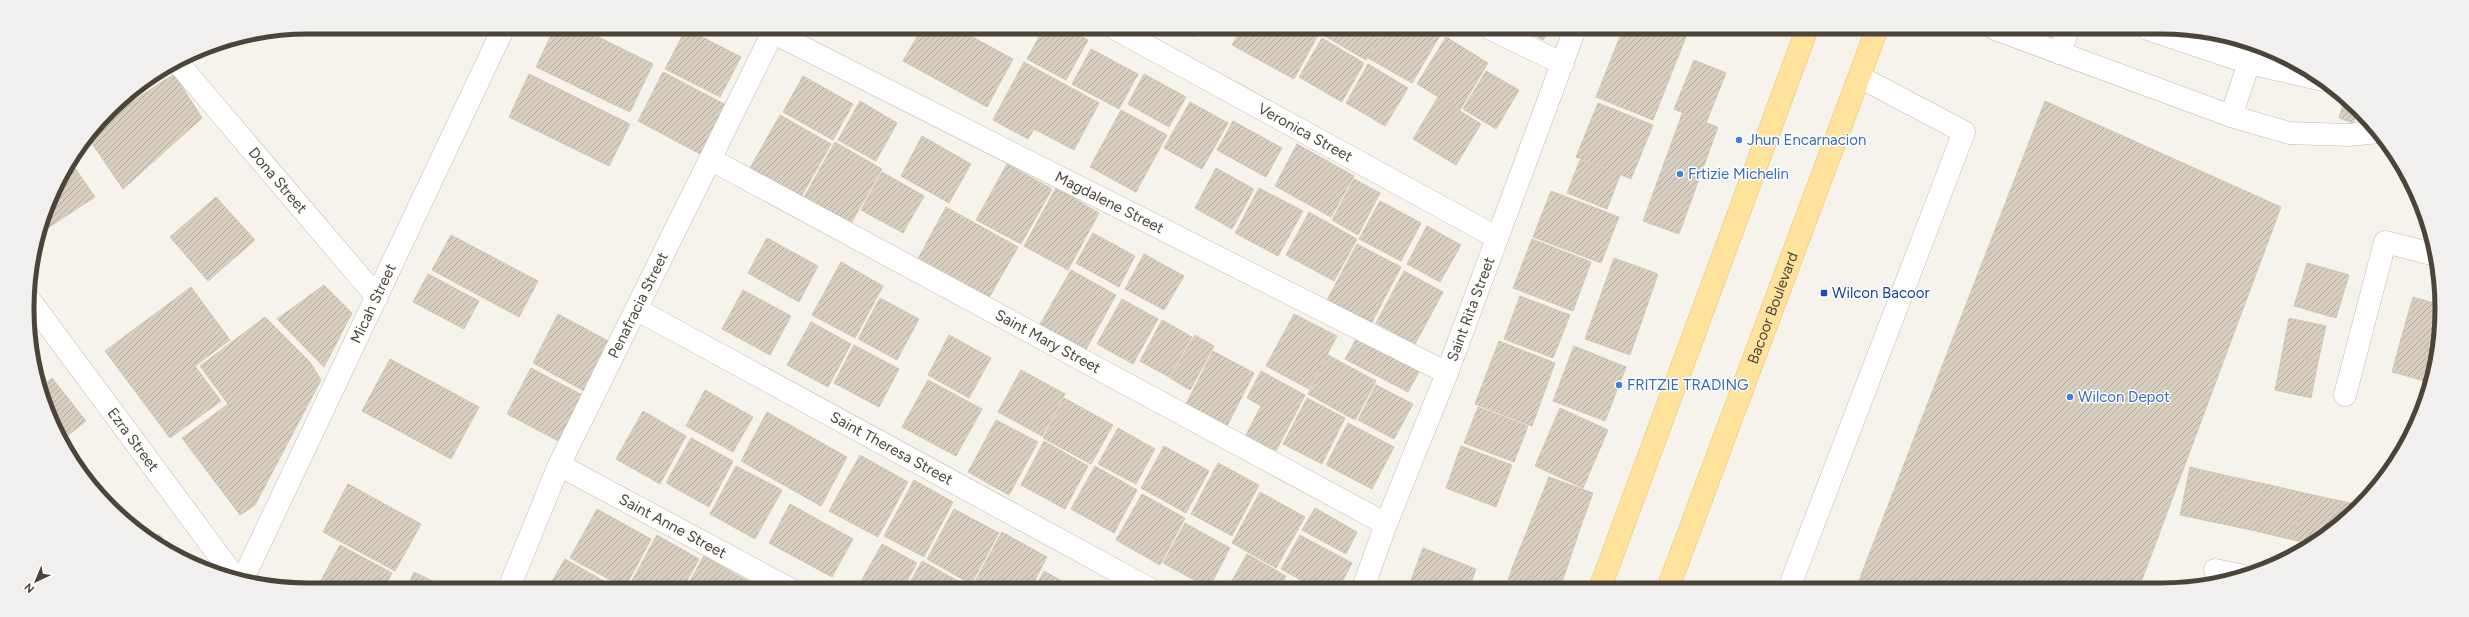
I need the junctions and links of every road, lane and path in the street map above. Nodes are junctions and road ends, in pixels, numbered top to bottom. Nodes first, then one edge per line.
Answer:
1 (501, 34) edge
2 (772, 34) edge
3 (782, 34) edge
4 (1125, 34) edge
5 (1503, 34) edge
6 (1573, 34) edge
7 (1805, 34) edge
8 (1875, 34) edge
9 (2009, 34) edge
10 (2066, 34) edge
11 (2163, 34) edge
12 (2060, 53) junction
13 (2249, 63) junction
14 (1563, 64) junction
15 (180, 66) edge
16 (2307, 76) edge
17 (1860, 77) junction
18 (2231, 116) junction
19 (2371, 133) edge
20 (710, 159) junction
21 (1496, 237) junction
22 (2430, 253) edge
23 (377, 297) junction
24 (34, 307) edge
25 (636, 309) junction
26 (1447, 373) junction
27 (2345, 395) dead end
28 (559, 465) junction
29 (1386, 524) junction
30 (2215, 570) dead end
31 (232, 572) edge
32 (2234, 573) edge
33 (245, 576) edge
34 (511, 583) edge
35 (779, 583) edge
36 (1139, 583) edge
37 (1365, 583) edge
38 (1602, 583) edge
39 (1670, 583) edge
40 (1791, 583) edge

1 - 23 street, Micah Street
2 - 20 street, Penafracia Street
3 - 26 street, Magdalene Street
4 - 21 street, Veronica Street
5 - 14 street
6 - 14 street, Saint Rita Street
7 - 38 main road
8 - 17 main road, Bacoor Boulevard
9 - 12 street
10 - 12 street
11 - 13 street
12 - 18 street
13 - 16 street
13 - 18 street
14 - 21 street, Saint Rita Street
15 - 23 street, Dona Street
17 - 39 main road, Bacoor Boulevard
17 - 40 street
18 - 19 street
20 - 25 street, Penafracia Street
20 - 29 street, Saint Mary Street
21 - 26 street, Saint Rita Street
22 - 27 street
23 - 33 street, Micah Street
24 - 31 street, Ezra Street
25 - 28 street, Penafracia Street
25 - 36 street, Saint Theresa Street
26 - 29 street, Saint Rita Street
28 - 34 street, Penafracia Street
28 - 35 street, Saint Anne Street
29 - 37 street, Saint Rita Street
30 - 32 street

